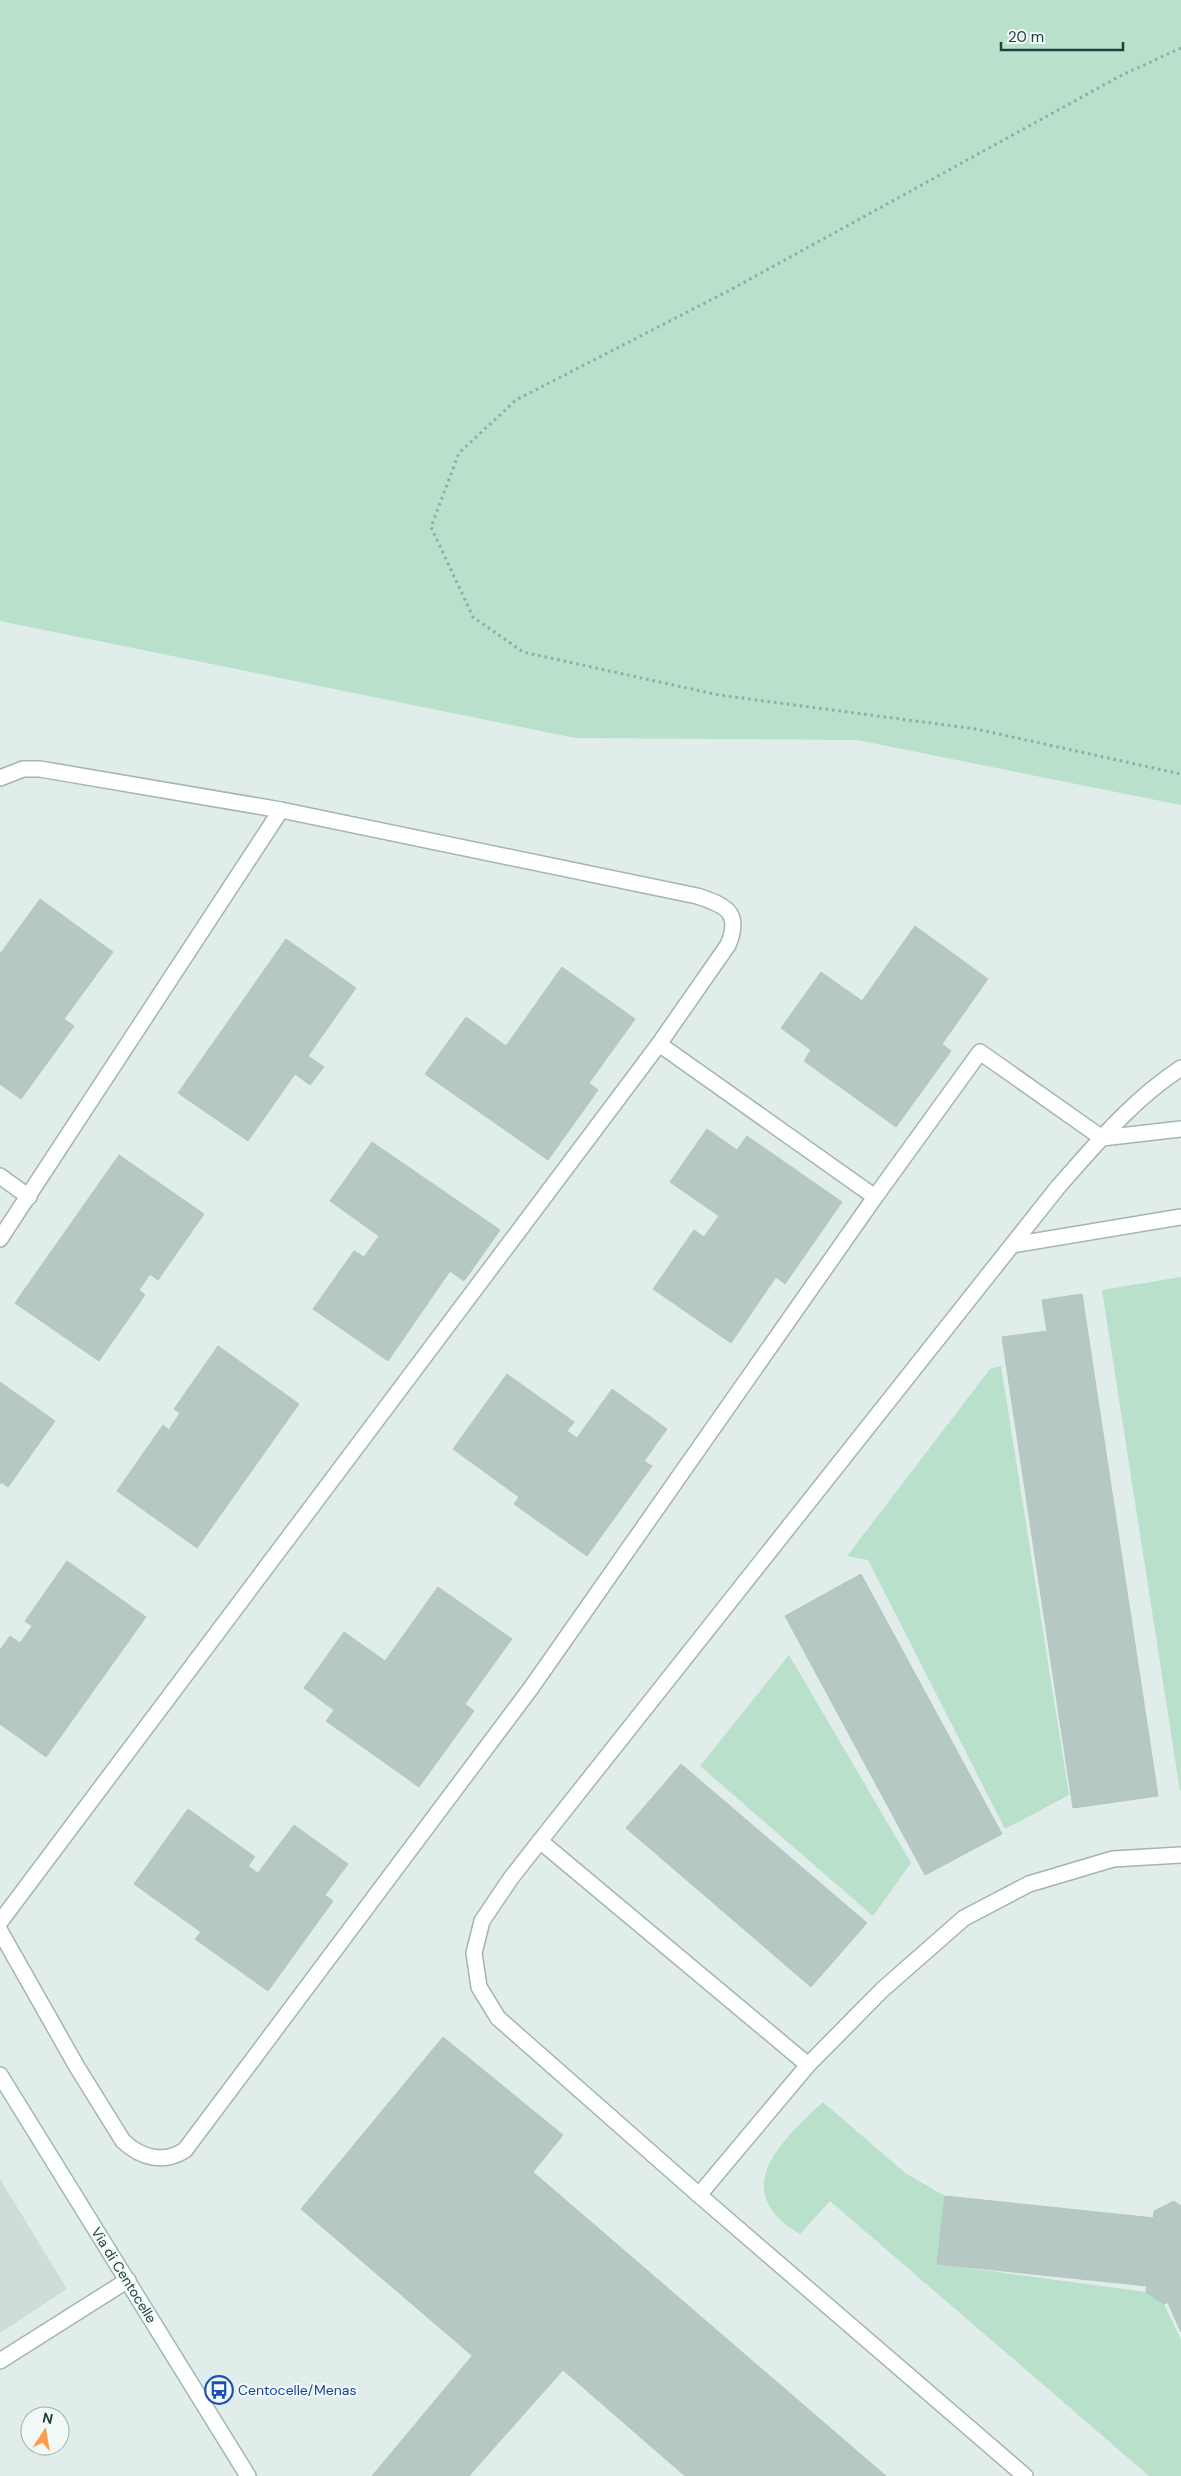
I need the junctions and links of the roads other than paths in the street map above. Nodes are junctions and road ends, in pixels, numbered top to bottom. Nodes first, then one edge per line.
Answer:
1 (0, 778) edge
2 (281, 810) junction
3 (659, 1044) junction
4 (1181, 1068) edge
5 (1181, 1128) edge
6 (1102, 1138) junction
7 (0, 1176) edge
8 (29, 1197) junction
9 (875, 1197) junction
10 (1181, 1217) edge
11 (0, 1239) edge
12 (1012, 1245) junction
13 (540, 1841) junction
14 (1181, 1855) edge
15 (0, 1922) edge
16 (0, 1930) edge
17 (808, 2065) junction
18 (0, 2075) edge
19 (699, 2195) junction
20 (128, 2280) junction
21 (0, 2361) edge
22 (248, 2476) edge
23 (1025, 2476) edge

1 - 2 street
2 - 3 street
2 - 8 street
3 - 9 street
3 - 15 street
4 - 6 street
5 - 6 street
6 - 9 street
6 - 12 street
7 - 8 street
8 - 11 street
9 - 16 street
10 - 12 street
12 - 13 street
13 - 17 street
13 - 19 street
14 - 17 street
17 - 19 street
18 - 20 street, Via di Centocelle
19 - 23 street
20 - 21 street
20 - 22 street, Via di Centocelle

